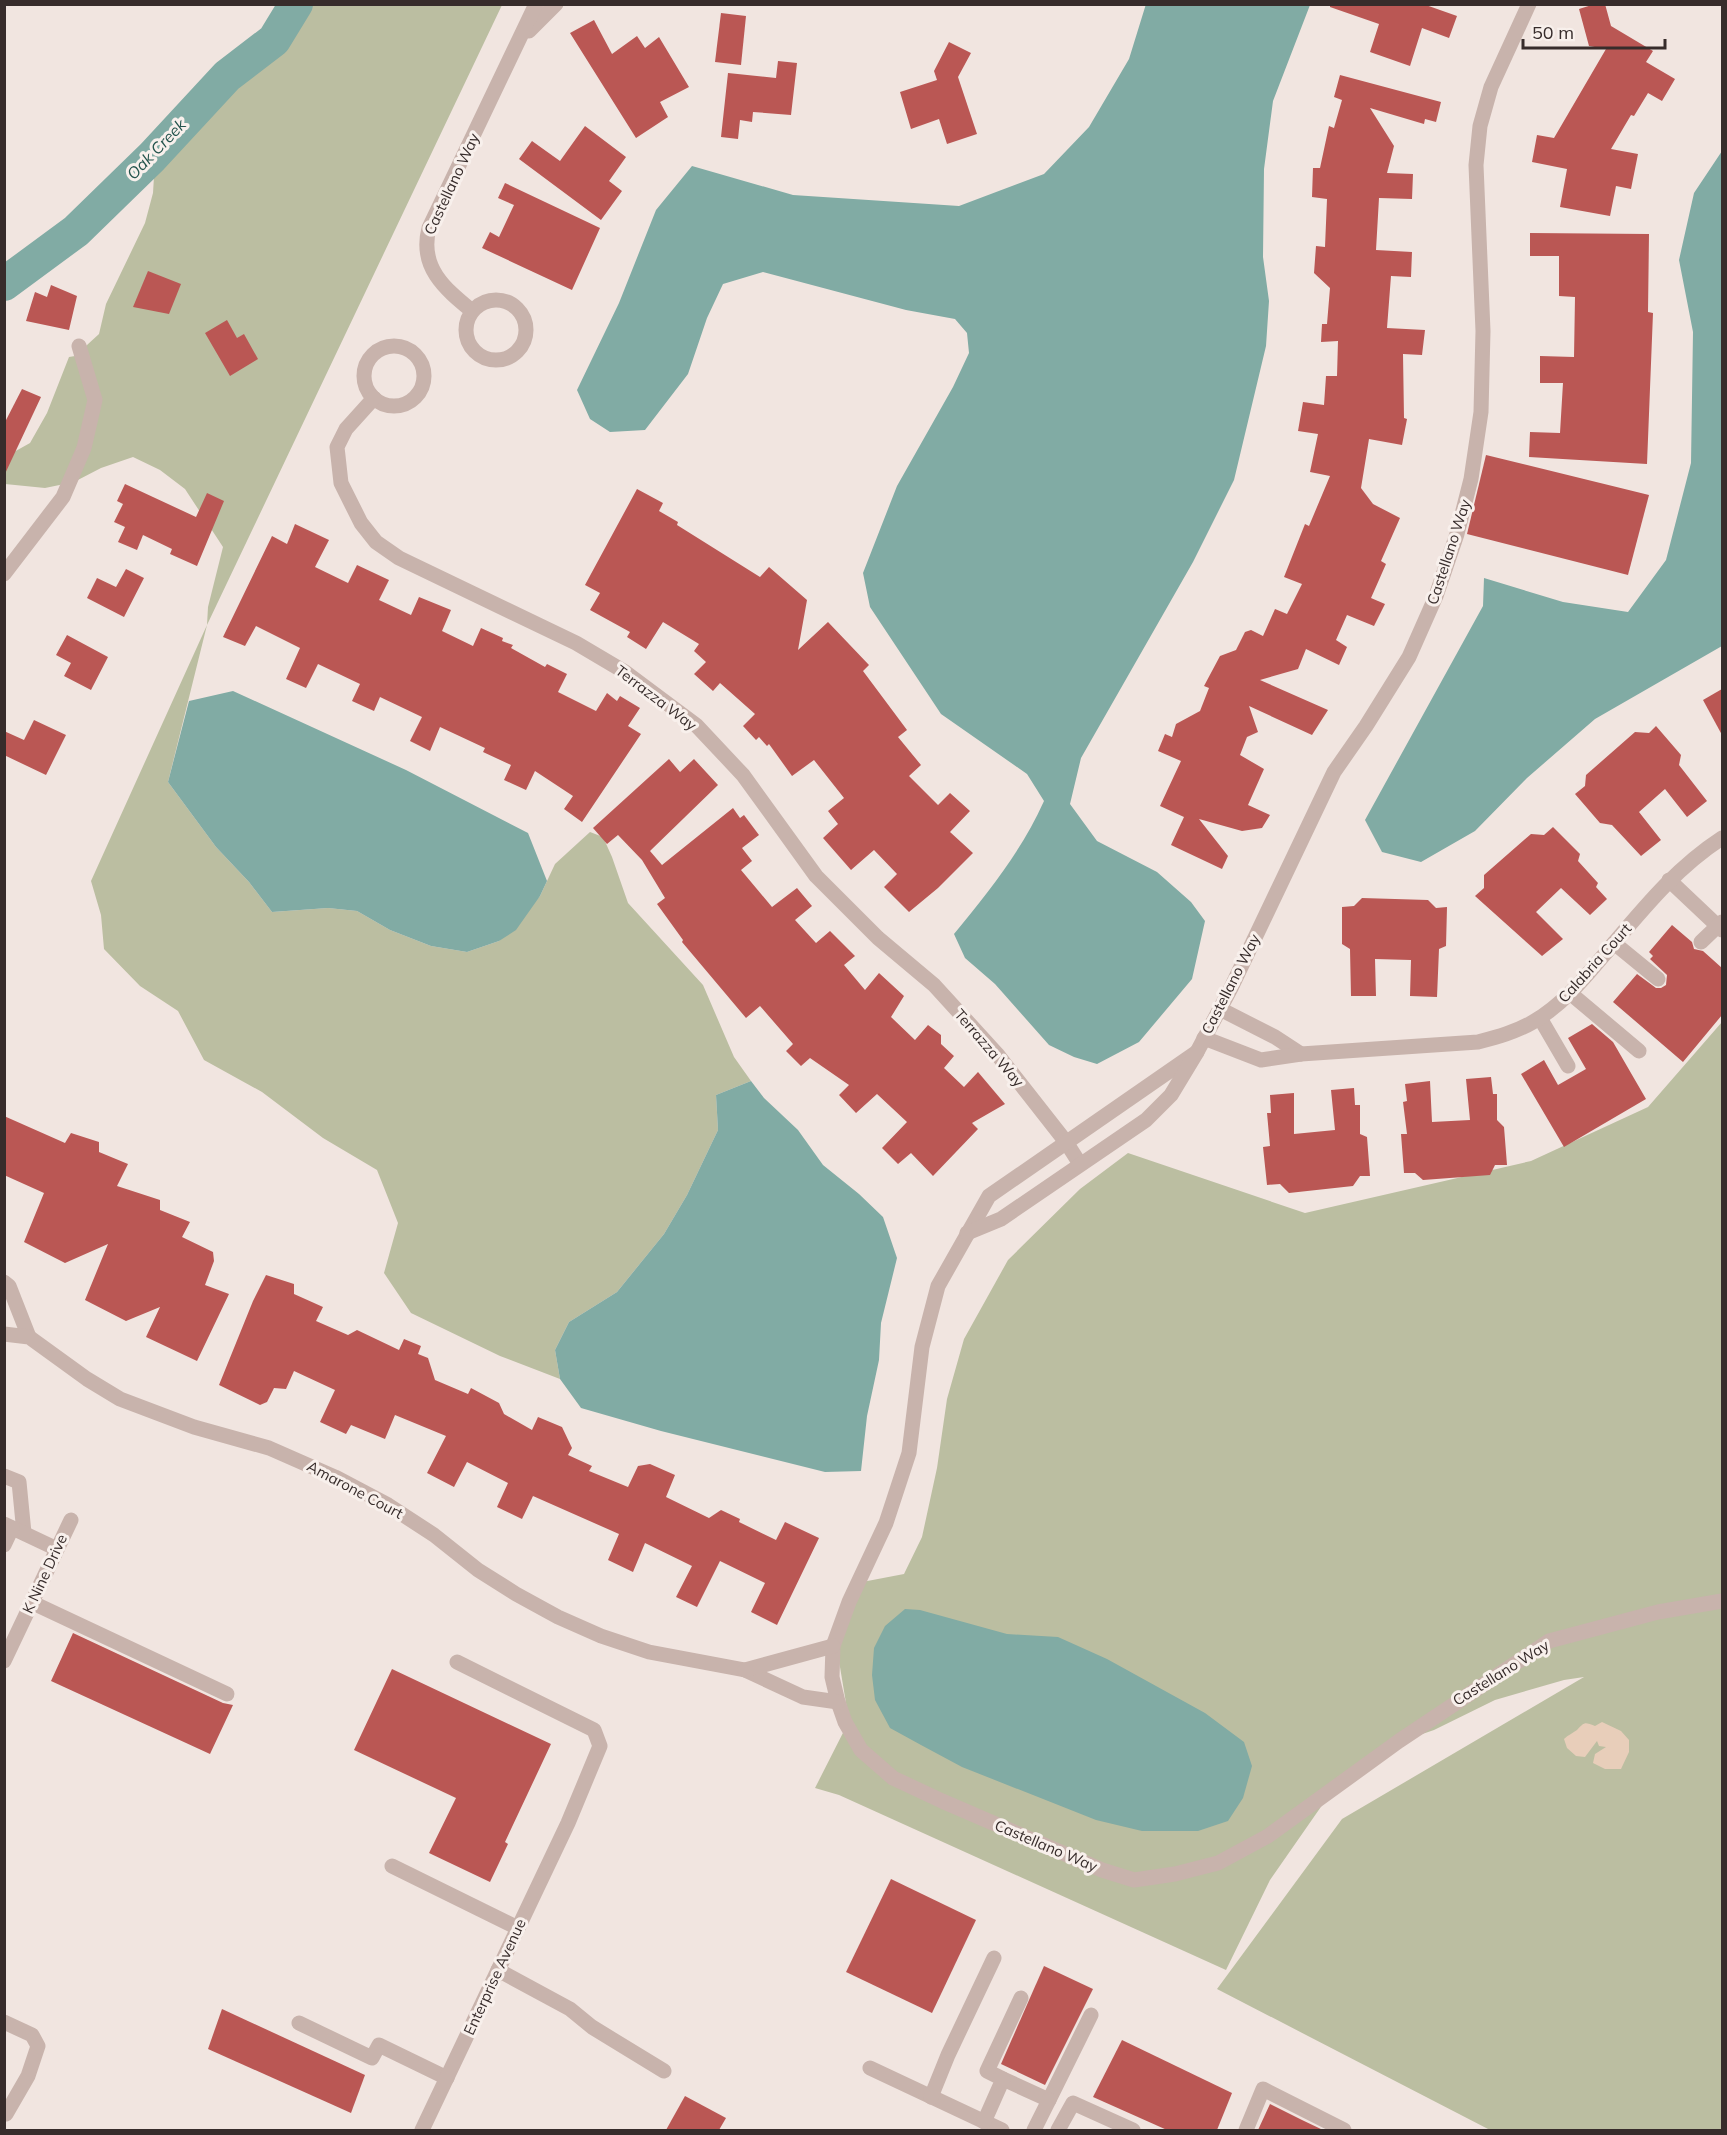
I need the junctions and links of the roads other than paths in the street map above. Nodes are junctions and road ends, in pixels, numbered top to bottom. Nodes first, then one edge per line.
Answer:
1 (536, 4) edge
2 (556, 4) edge
3 (1529, 4) edge
4 (516, 47) junction
5 (472, 311) dead end
6 (79, 346) dead end
7 (374, 398) dead end
8 (4, 574) edge
9 (1722, 838) edge
10 (1669, 880) junction
11 (1721, 926) edge
12 (1701, 942) dead end
13 (1614, 943) junction
14 (1656, 976) dead end
15 (1570, 993) junction
16 (1220, 1009) junction
17 (1540, 1018) junction
18 (1204, 1038) junction
19 (1639, 1051) dead end
20 (1197, 1052) junction
21 (1301, 1054) junction
22 (1564, 1062) dead end
23 (1066, 1142) junction
24 (1080, 1164) junction
25 (967, 1233) junction
26 (4, 1282) edge
27 (4, 1334) edge
28 (29, 1337) junction
29 (4, 1476) edge
30 (71, 1520) dead end
31 (14, 1528) edge
32 (4, 1545) edge
33 (57, 1549) junction
34 (1722, 1601) edge
35 (33, 1603) junction
36 (833, 1646) junction
37 (4, 1661) edge
38 (457, 1662) dead end
39 (744, 1670) junction
40 (227, 1694) dead end
41 (838, 1702) junction
42 (392, 1866) dead end
43 (518, 1928) junction
44 (994, 1958) dead end
45 (498, 1970) junction
46 (1021, 1998) dead end
47 (1092, 2015) dead end
48 (4, 2022) edge
49 (299, 2023) dead end
50 (870, 2068) dead end
51 (664, 2071) dead end
52 (447, 2078) junction
53 (1004, 2079) junction
54 (1051, 2096) junction
55 (931, 2097) junction
56 (1073, 2103) junction
57 (4, 2113) edge
58 (984, 2122) junction
59 (427, 2129) edge
60 (1002, 2130) edge
61 (1034, 2130) edge
62 (1058, 2130) edge
63 (1133, 2130) edge
64 (1246, 2130) edge
65 (1344, 2130) edge

1 - 4 street, Castellano Way
2 - 4 street, Castellano Way
3 - 16 street, Castellano Way
4 - 5 street, Castellano Way
6 - 8 street
7 - 23 street, Terrazza Way
9 - 10 street, Calabria Court
10 - 11 street
10 - 13 street, Calabria Court
11 - 12 street
13 - 14 street
13 - 15 street, Calabria Court
15 - 17 street, Calabria Court
15 - 19 street
16 - 18 street, Castellano Way
16 - 21 street
17 - 21 street, Calabria Court
17 - 22 street
18 - 20 street, Castellano Way
18 - 21 street, Calabria Court
20 - 23 street, Castellano Way
20 - 24 street, Castellano Way
23 - 24 street, Terrazza Way
23 - 25 street, Castellano Way
24 - 25 street, Castellano Way
25 - 36 street, Castellano Way
26 - 28 street
27 - 28 street, Amarone Court
28 - 39 street, Amarone Court
29 - 31 street
30 - 33 street, K Nine Drive
31 - 32 street
31 - 33 street
33 - 35 street, K Nine Drive
34 - 41 street, Castellano Way
35 - 37 street, K Nine Drive
35 - 40 street
36 - 39 street
36 - 41 street, Castellano Way
38 - 43 street, Enterprise Avenue
39 - 41 street
42 - 43 street
43 - 45 street, Enterprise Avenue
44 - 55 street
45 - 51 street
45 - 52 street, Enterprise Avenue
46 - 53 street
47 - 54 street
48 - 57 street
49 - 52 street
50 - 55 street
52 - 59 street, Enterprise Avenue
53 - 54 street
53 - 58 street
54 - 56 street
54 - 61 street
55 - 58 street
56 - 62 street
56 - 63 street
58 - 60 street
64 - 65 street

